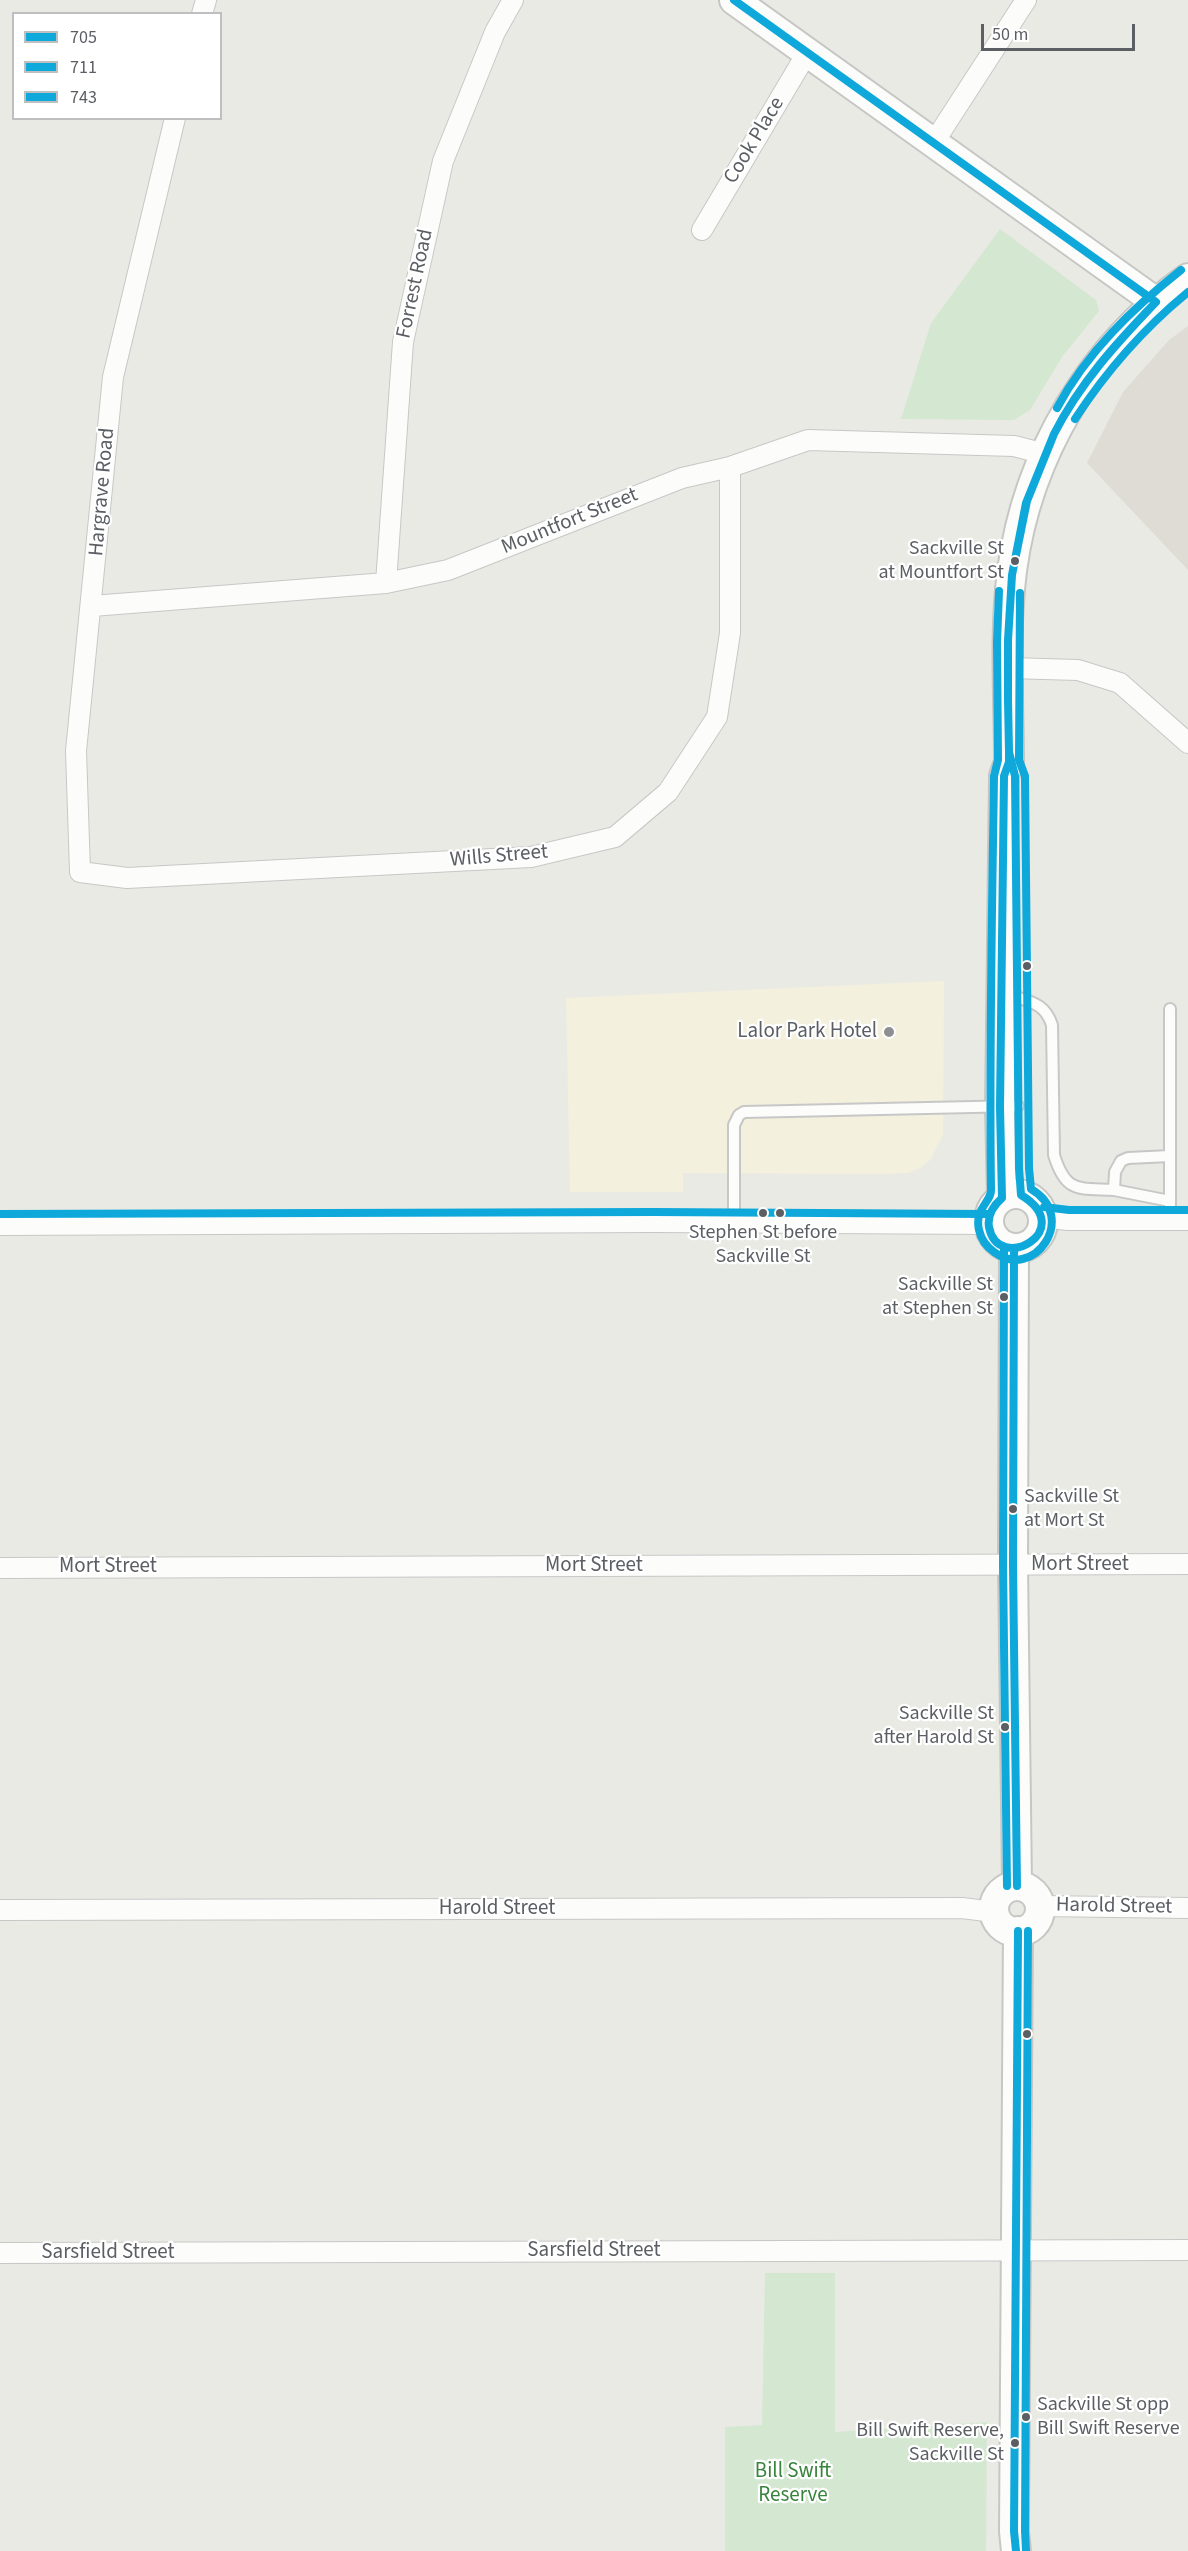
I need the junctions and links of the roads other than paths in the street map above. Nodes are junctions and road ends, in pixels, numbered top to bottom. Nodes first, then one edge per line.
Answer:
1 (513, 0) edge
2 (734, 0) edge
3 (1026, 0) edge
4 (807, 52) junction
5 (175, 120) edge
6 (933, 142) junction
7 (702, 230) dead end
8 (1188, 279) edge
9 (1156, 302) junction
10 (1045, 454) junction
11 (730, 467) junction
12 (386, 583) junction
13 (92, 606) junction
14 (1009, 668) junction
15 (1188, 742) edge
16 (1009, 762) junction
17 (80, 872) joint
18 (1019, 998) junction
19 (1170, 1009) dead end
20 (1009, 1106) junction
21 (1170, 1156) junction
22 (1114, 1190) junction
23 (1012, 1196) junction
24 (1176, 1214) edge
25 (1043, 1217) junction
26 (734, 1222) junction
27 (988, 1224) junction
28 (0, 1225) edge
29 (1014, 1249) junction
30 (1188, 1564) edge
31 (1013, 1565) junction
32 (0, 1568) edge
33 (1017, 1886) junction
34 (1039, 1906) junction
35 (1188, 1908) edge
36 (0, 1911) edge
37 (994, 1912) junction
38 (1018, 1931) junction
39 (1015, 2250) junction
40 (1188, 2250) edge
41 (0, 2253) edge
42 (1016, 2551) edge

1 - 12 street, Forrest Road
2 - 4 street
3 - 6 street
4 - 6 street
4 - 7 street, Cook Place
5 - 13 street, Hargrave Road
6 - 9 street
8 - 9 street
9 - 10 street
10 - 11 street, Mountfort Street
10 - 14 street
11 - 12 street, Mountfort Street
11 - 17 street, Wills Street
12 - 13 street, Mountfort Street
13 - 17 street, Hargrave Road
14 - 15 street
14 - 16 street
16 - 18 street
16 - 20 street
18 - 20 street
18 - 22 lane
19 - 21 lane
20 - 23 street
20 - 26 lane
21 - 22 lane
21 - 24 lane
22 - 24 lane
23 - 25 street
23 - 27 street
24 - 25 street
25 - 29 street
26 - 27 street
26 - 28 street
27 - 29 street
29 - 31 street
30 - 31 street, Mort Street
31 - 32 street, Mort Street
31 - 33 street
33 - 34 street
33 - 37 street
34 - 35 street, Harold Street
34 - 38 street
36 - 37 street, Harold Street
37 - 38 street
38 - 39 street
39 - 40 street, Sarsfield Street
39 - 41 street, Sarsfield Street
39 - 42 street

